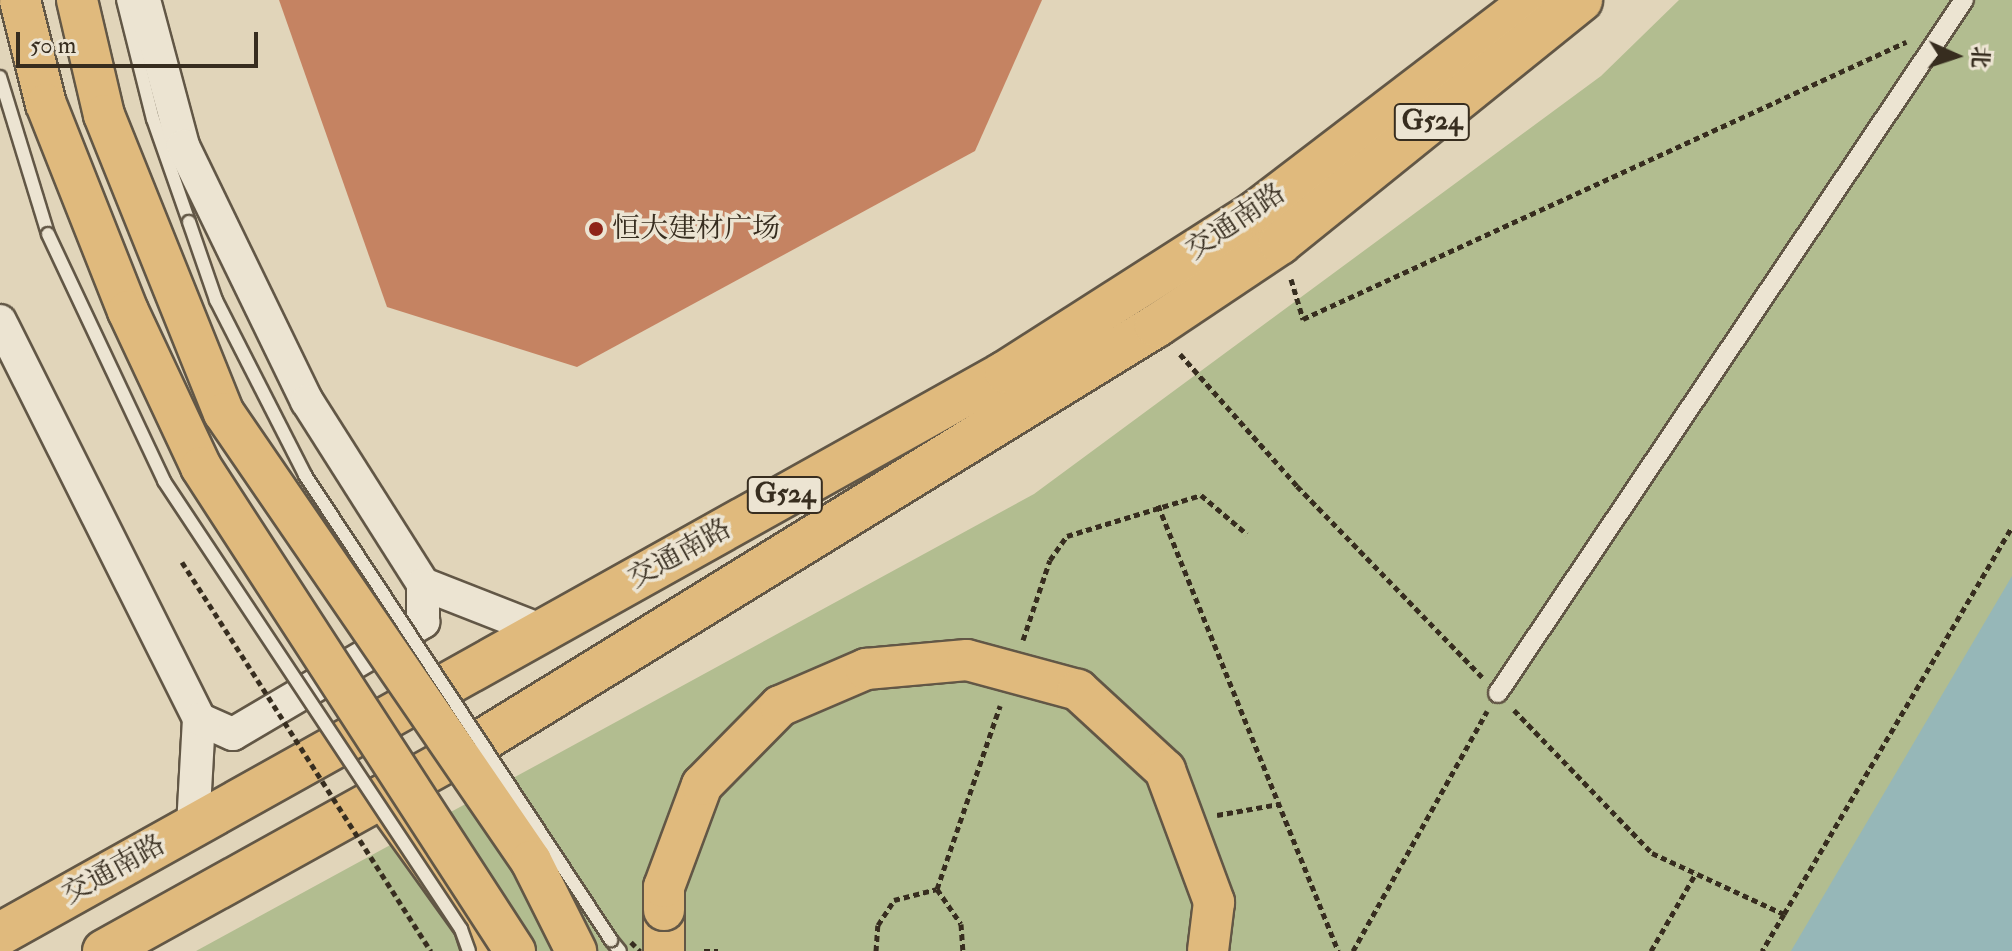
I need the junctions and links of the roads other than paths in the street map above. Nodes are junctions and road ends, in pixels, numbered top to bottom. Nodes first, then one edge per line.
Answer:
1 (20, 0) edge
2 (77, 0) edge
3 (123, 0) edge
4 (144, 0) edge
5 (1533, 0) edge
6 (1581, 0) edge
7 (1964, 0) edge
8 (0, 77) edge
9 (0, 321) edge
10 (423, 584) junction
11 (543, 631) junction
12 (1498, 693) road end
13 (199, 719) junction
14 (475, 745) junction
15 (382, 796) junction
16 (193, 827) junction
17 (0, 934) edge
18 (592, 947) edge
19 (104, 951) edge
20 (469, 951) edge
21 (483, 951) edge
22 (515, 951) edge
23 (620, 951) edge
24 (664, 951) edge
25 (1208, 951) edge

1 - 22 main road, bridge
2 - 18 main road, bridge
3 - 18 lane, bridge
4 - 10 street
5 - 11 highway, 交通南路 / G524
6 - 14 highway, 交通南路 / G524
7 - 12 street
8 - 20 lane, bridge
9 - 13 street
10 - 11 street
10 - 13 street
11 - 16 highway, 交通南路 / G524
13 - 16 street
14 - 15 highway, 交通南路 / G524
14 - 18 main road
15 - 19 highway, 交通南路 / G524
15 - 21 main road
16 - 17 highway, 交通南路 / G524
18 - 23 lane
24 - 25 main road, bridge

